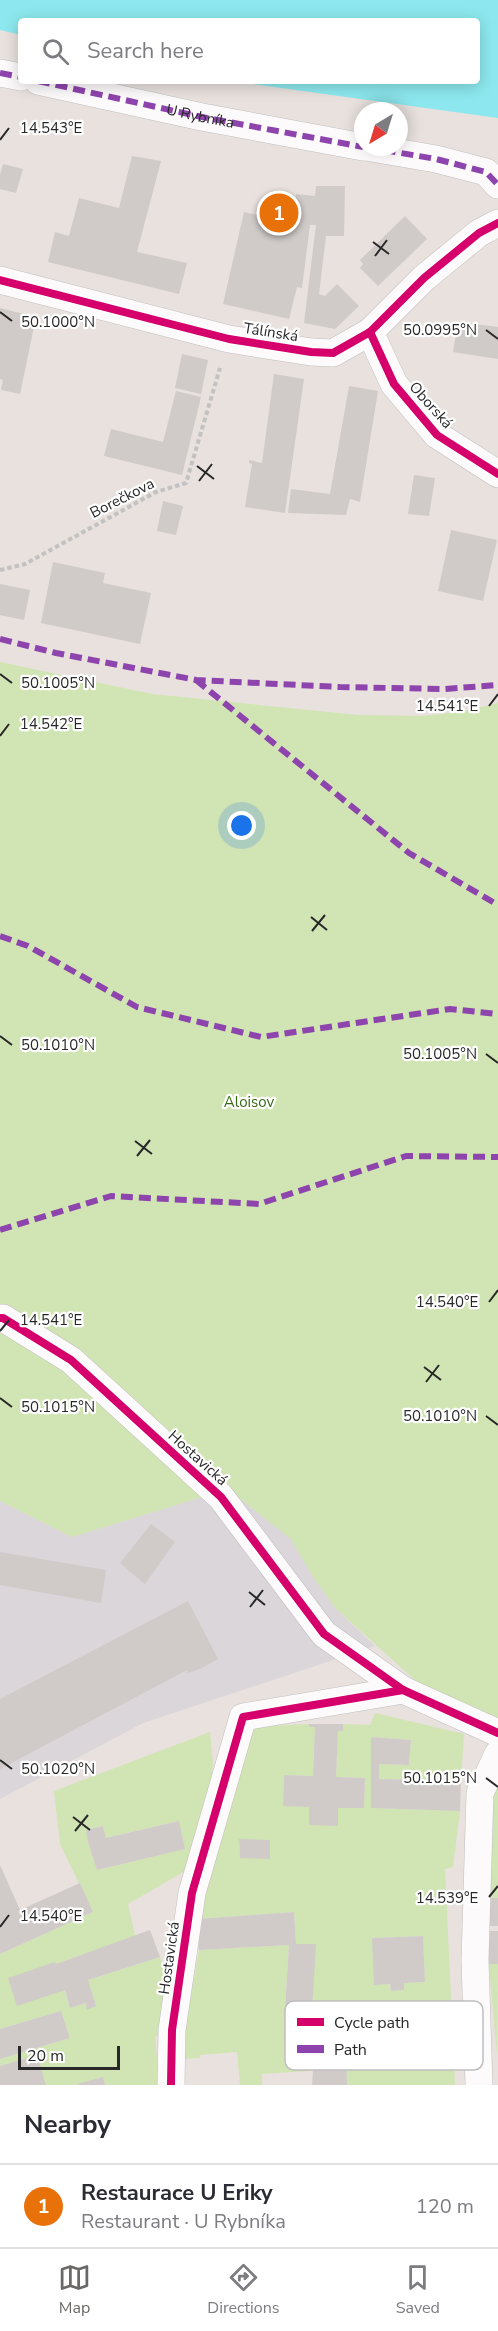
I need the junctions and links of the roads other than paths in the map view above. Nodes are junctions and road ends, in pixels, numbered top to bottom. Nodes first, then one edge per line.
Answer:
1 (0, 73) edge
2 (18, 76) edge
3 (52, 84) edge
4 (354, 145) edge
5 (408, 154) edge
6 (498, 185) edge
7 (498, 224) edge
8 (0, 280) edge
9 (370, 332) junction
10 (498, 474) edge
11 (2, 1318) edge
12 (403, 1690) junction
13 (498, 1733) edge
14 (498, 1754) edge
15 (476, 2001) edge
16 (478, 2070) edge
17 (171, 2085) edge
18 (478, 2085) edge

1 - 2 street
3 - 4 street, U Rybníka
5 - 6 street, U Rybníka
7 - 9 street, Tálínská
8 - 9 street, Tálínská
9 - 10 street, Oborská
11 - 12 street, Hostavická
12 - 13 street, Hostavická
12 - 17 street, Hostavická
14 - 15 street
16 - 18 street

